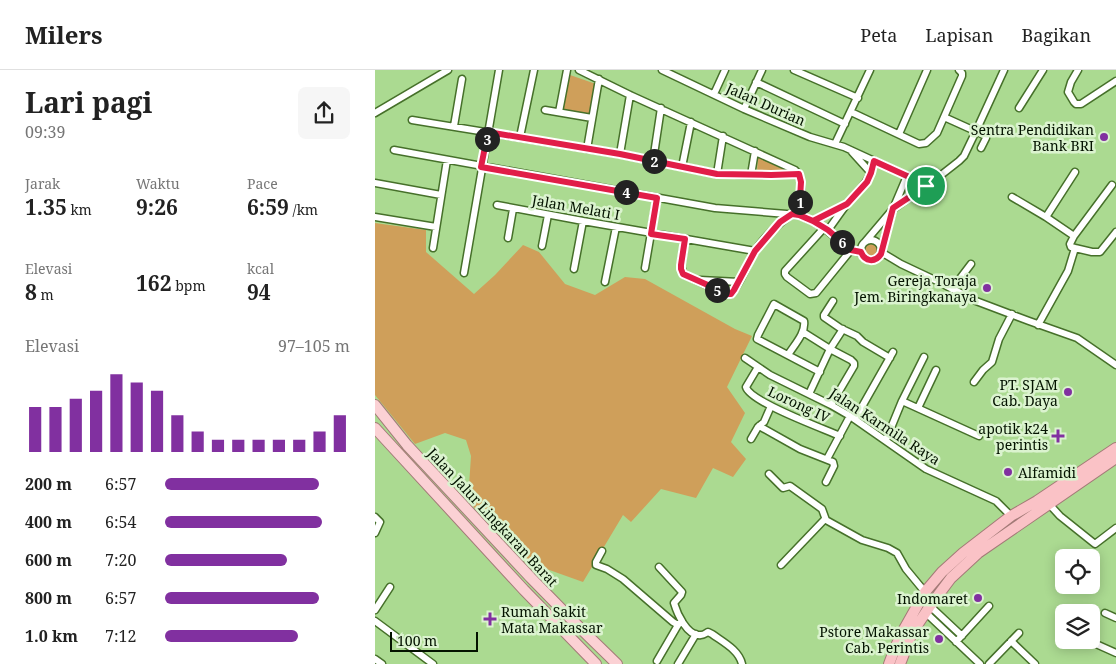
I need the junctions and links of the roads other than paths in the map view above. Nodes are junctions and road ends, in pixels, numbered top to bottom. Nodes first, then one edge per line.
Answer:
1 (449, 70) edge
2 (499, 70) edge
3 (534, 70) edge
4 (567, 70) edge
5 (579, 70) edge
6 (661, 70) edge
7 (725, 70) edge
8 (762, 70) edge
9 (794, 70) edge
10 (870, 70) edge
11 (927, 70) edge
12 (959, 70) edge
13 (1003, 70) edge
14 (1043, 70) edge
15 (1078, 70) edge
16 (462, 79) dead end
17 (599, 79) junction
18 (757, 82) junction
19 (1116, 82) edge
20 (714, 94) junction
21 (630, 95) junction
22 (858, 98) junction
23 (661, 108) junction
24 (1019, 108) dead end
25 (744, 109) junction
26 (545, 110) dead end
27 (559, 112) junction
28 (851, 112) junction
29 (375, 113) edge
30 (944, 117) junction
31 (593, 118) junction
32 (412, 120) dead end
33 (691, 122) junction
34 (845, 124) junction
35 (454, 126) junction
36 (488, 132) junction
37 (976, 132) junction
38 (899, 134) junction
39 (723, 136) junction
40 (520, 137) junction
41 (835, 144) junction
42 (981, 148) dead end
43 (587, 149) junction
44 (394, 150) dead end
45 (849, 150) junction
46 (755, 151) junction
47 (620, 154) junction
48 (447, 160) junction
49 (653, 161) junction
50 (874, 161) junction
51 (481, 167) junction
52 (683, 167) junction
53 (1075, 172) dead end
54 (871, 173) junction
55 (717, 174) junction
56 (799, 174) junction
57 (751, 175) junction
58 (907, 176) junction
59 (375, 183) edge
60 (1112, 185) dead end
61 (926, 186) junction
62 (441, 195) junction
63 (657, 198) junction
64 (1013, 198) dead end
65 (847, 204) junction
66 (497, 205) dead end
67 (513, 208) junction
68 (893, 208) junction
69 (765, 212) junction
70 (792, 214) junction
71 (548, 215) junction
72 (799, 215) junction
73 (1046, 217) junction
74 (375, 218) edge
75 (813, 221) junction
76 (583, 222) junction
77 (780, 222) junction
78 (436, 227) junction
79 (616, 227) junction
80 (826, 229) junction
81 (1116, 232) edge
82 (651, 234) junction
83 (1074, 236) junction
84 (508, 238) dead end
85 (685, 239) junction
86 (865, 242) junction
87 (542, 246) dead end
88 (433, 248) dead end
89 (1075, 248) junction
90 (851, 250) junction
91 (755, 251) junction
92 (861, 252) junction
93 (881, 252) junction
94 (971, 264) dead end
95 (645, 268) dead end
96 (574, 269) dead end
97 (464, 272) dead end
98 (696, 280) junction
99 (605, 282) dead end
100 (739, 282) junction
101 (952, 289) junction
102 (833, 301) dead end
103 (1013, 314) junction
104 (1038, 325) junction
105 (843, 330) junction
106 (803, 332) junction
107 (830, 349) junction
108 (893, 352) dead end
109 (788, 355) junction
110 (745, 358) dead end
111 (890, 358) junction
112 (924, 358) dead end
113 (1116, 364) edge
114 (758, 367) junction
115 (936, 370) dead end
116 (820, 372) junction
117 (974, 382) dead end
118 (809, 394) junction
119 (902, 401) junction
120 (375, 405) edge
121 (831, 405) junction
122 (771, 406) junction
123 (918, 408) junction
124 (853, 418) junction
125 (759, 426) junction
126 (375, 428) edge
127 (840, 436) junction
128 (979, 436) dead end
129 (751, 439) dead end
130 (886, 440) junction
131 (407, 445) junction
132 (1116, 448) edge
133 (397, 453) junction
134 (1116, 458) edge
135 (827, 459) junction
136 (769, 474) dead end
137 (826, 482) dead end
138 (1049, 504) junction
139 (1011, 516) junction
140 (375, 517) edge
141 (825, 519) junction
142 (1116, 528) edge
143 (375, 533) edge
144 (602, 551) dead end
145 (781, 565) dead end
146 (659, 567) dead end
147 (390, 587) dead end
148 (925, 592) junction
149 (989, 606) dead end
150 (928, 609) junction
151 (375, 610) edge
152 (1105, 613) dead end
153 (1116, 618) edge
154 (375, 620) edge
155 (680, 623) junction
156 (1019, 633) dead end
157 (695, 634) junction
158 (962, 636) junction
159 (1011, 641) junction
160 (956, 642) junction
161 (1100, 646) edge
162 (1116, 653) edge
163 (375, 659) edge
164 (657, 661) dead end
165 (382, 664) edge
166 (433, 664) edge
167 (596, 664) edge
168 (617, 664) edge
169 (678, 664) edge
170 (742, 664) edge
171 (889, 664) edge
172 (901, 664) edge
173 (980, 664) edge
174 (989, 664) edge
175 (1035, 664) edge

1 - 29 street
2 - 36 street
3 - 40 street
4 - 27 street
5 - 17 street
6 - 20 street, Jalan Durian
7 - 20 street
8 - 18 street
9 - 22 street
10 - 22 street
11 - 38 street
12 - 30 street
13 - 37 street
14 - 24 street
15 - 19 street
16 - 35 street
17 - 21 street
17 - 31 street
18 - 25 street
18 - 34 street
20 - 25 street, Jalan Durian
21 - 23 street
21 - 47 street
22 - 28 street
23 - 33 street
23 - 49 street
25 - 41 street, Jalan Durian
26 - 27 street
27 - 31 street
28 - 34 street
28 - 38 street
30 - 37 street
30 - 38 street
31 - 43 street
32 - 35 street
33 - 39 street
33 - 52 street
34 - 41 street
35 - 36 street
36 - 40 street
36 - 51 street
37 - 42 street
37 - 61 street
39 - 46 street
39 - 55 street
40 - 43 street
41 - 45 street, Jalan Durian
43 - 47 street
44 - 48 street
45 - 50 street, Jalan Durian
45 - 54 street
46 - 56 street
46 - 57 street
47 - 49 street
48 - 51 street
48 - 62 street
49 - 52 street
50 - 54 street
50 - 58 street, Jalan Durian
51 - 63 street
51 - 97 street
52 - 55 street
53 - 73 street
54 - 65 street
55 - 57 street
56 - 57 street
56 - 72 street
58 - 61 street, Jalan Durian
58 - 68 street
59 - 62 street
60 - 83 street
61 - 68 street
62 - 78 street
63 - 69 street
63 - 82 street
64 - 73 street
65 - 75 street
65 - 80 street
66 - 67 street, Jalan Melati I
67 - 71 street, Jalan Melati I
67 - 84 street
68 - 86 street
68 - 93 street
69 - 70 street
69 - 77 street
70 - 72 street
70 - 77 street
71 - 76 street, Jalan Melati I
71 - 87 street
72 - 75 street
73 - 83 street
74 - 78 street
75 - 80 street
76 - 79 street, Jalan Melati I
76 - 96 street
77 - 91 street
78 - 88 street
79 - 82 street, Jalan Melati I
79 - 99 street
80 - 90 street
80 - 90 street
81 - 89 street
82 - 85 street, Jalan Melati I
82 - 95 street
83 - 89 street
85 - 91 street, Jalan Melati I
85 - 98 street
86 - 92 street
86 - 93 street
89 - 104 street
90 - 92 street
91 - 100 street
92 - 93 street
93 - 101 street
94 - 101 street
98 - 100 street
98 - 100 street
101 - 103 street
102 - 105 street
103 - 104 street
103 - 117 street
104 - 113 street
105 - 107 street
105 - 111 street
106 - 107 street
106 - 109 street
106 - 109 street
107 - 116 street
107 - 121 street
108 - 111 street
109 - 116 street
110 - 114 street, Jalan Karmila Raya
111 - 124 street
112 - 119 street
114 - 118 street, Jalan Karmila Raya
114 - 122 street, Lorong IV
115 - 123 street
116 - 118 street
118 - 121 street, Jalan Karmila Raya
119 - 123 street
119 - 130 street
120 - 131 main road, Jalan Jalur Lingkaran Barat
121 - 124 street, Jalan Karmila Raya
122 - 125 street
122 - 127 street, Lorong IV
123 - 128 street
124 - 127 street
124 - 130 street, Jalan Karmila Raya
125 - 129 street
125 - 135 street
126 - 133 main road, Jalan Jalur Lingkaran Barat
127 - 135 street
130 - 139 street, Jalan Karmila Raya
131 - 133 main road
131 - 168 main road, Jalan Jalur Lingkaran Barat
132 - 139 highway
133 - 167 main road, Jalan Jalur Lingkaran Barat
134 - 138 highway
135 - 137 street
136 - 141 street
138 - 142 street
138 - 150 highway
139 - 148 highway
140 - 143 street
141 - 145 street
141 - 148 street
144 - 155 street
146 - 155 street
147 - 151 street
148 - 171 highway
149 - 158 street
150 - 158 street
150 - 160 street
150 - 172 highway
152 - 153 street
154 - 166 street
155 - 157 street
155 - 164 street
156 - 159 street
157 - 169 street
157 - 170 street
158 - 160 street
159 - 174 street
159 - 175 street
160 - 173 street
161 - 162 street
163 - 165 street

